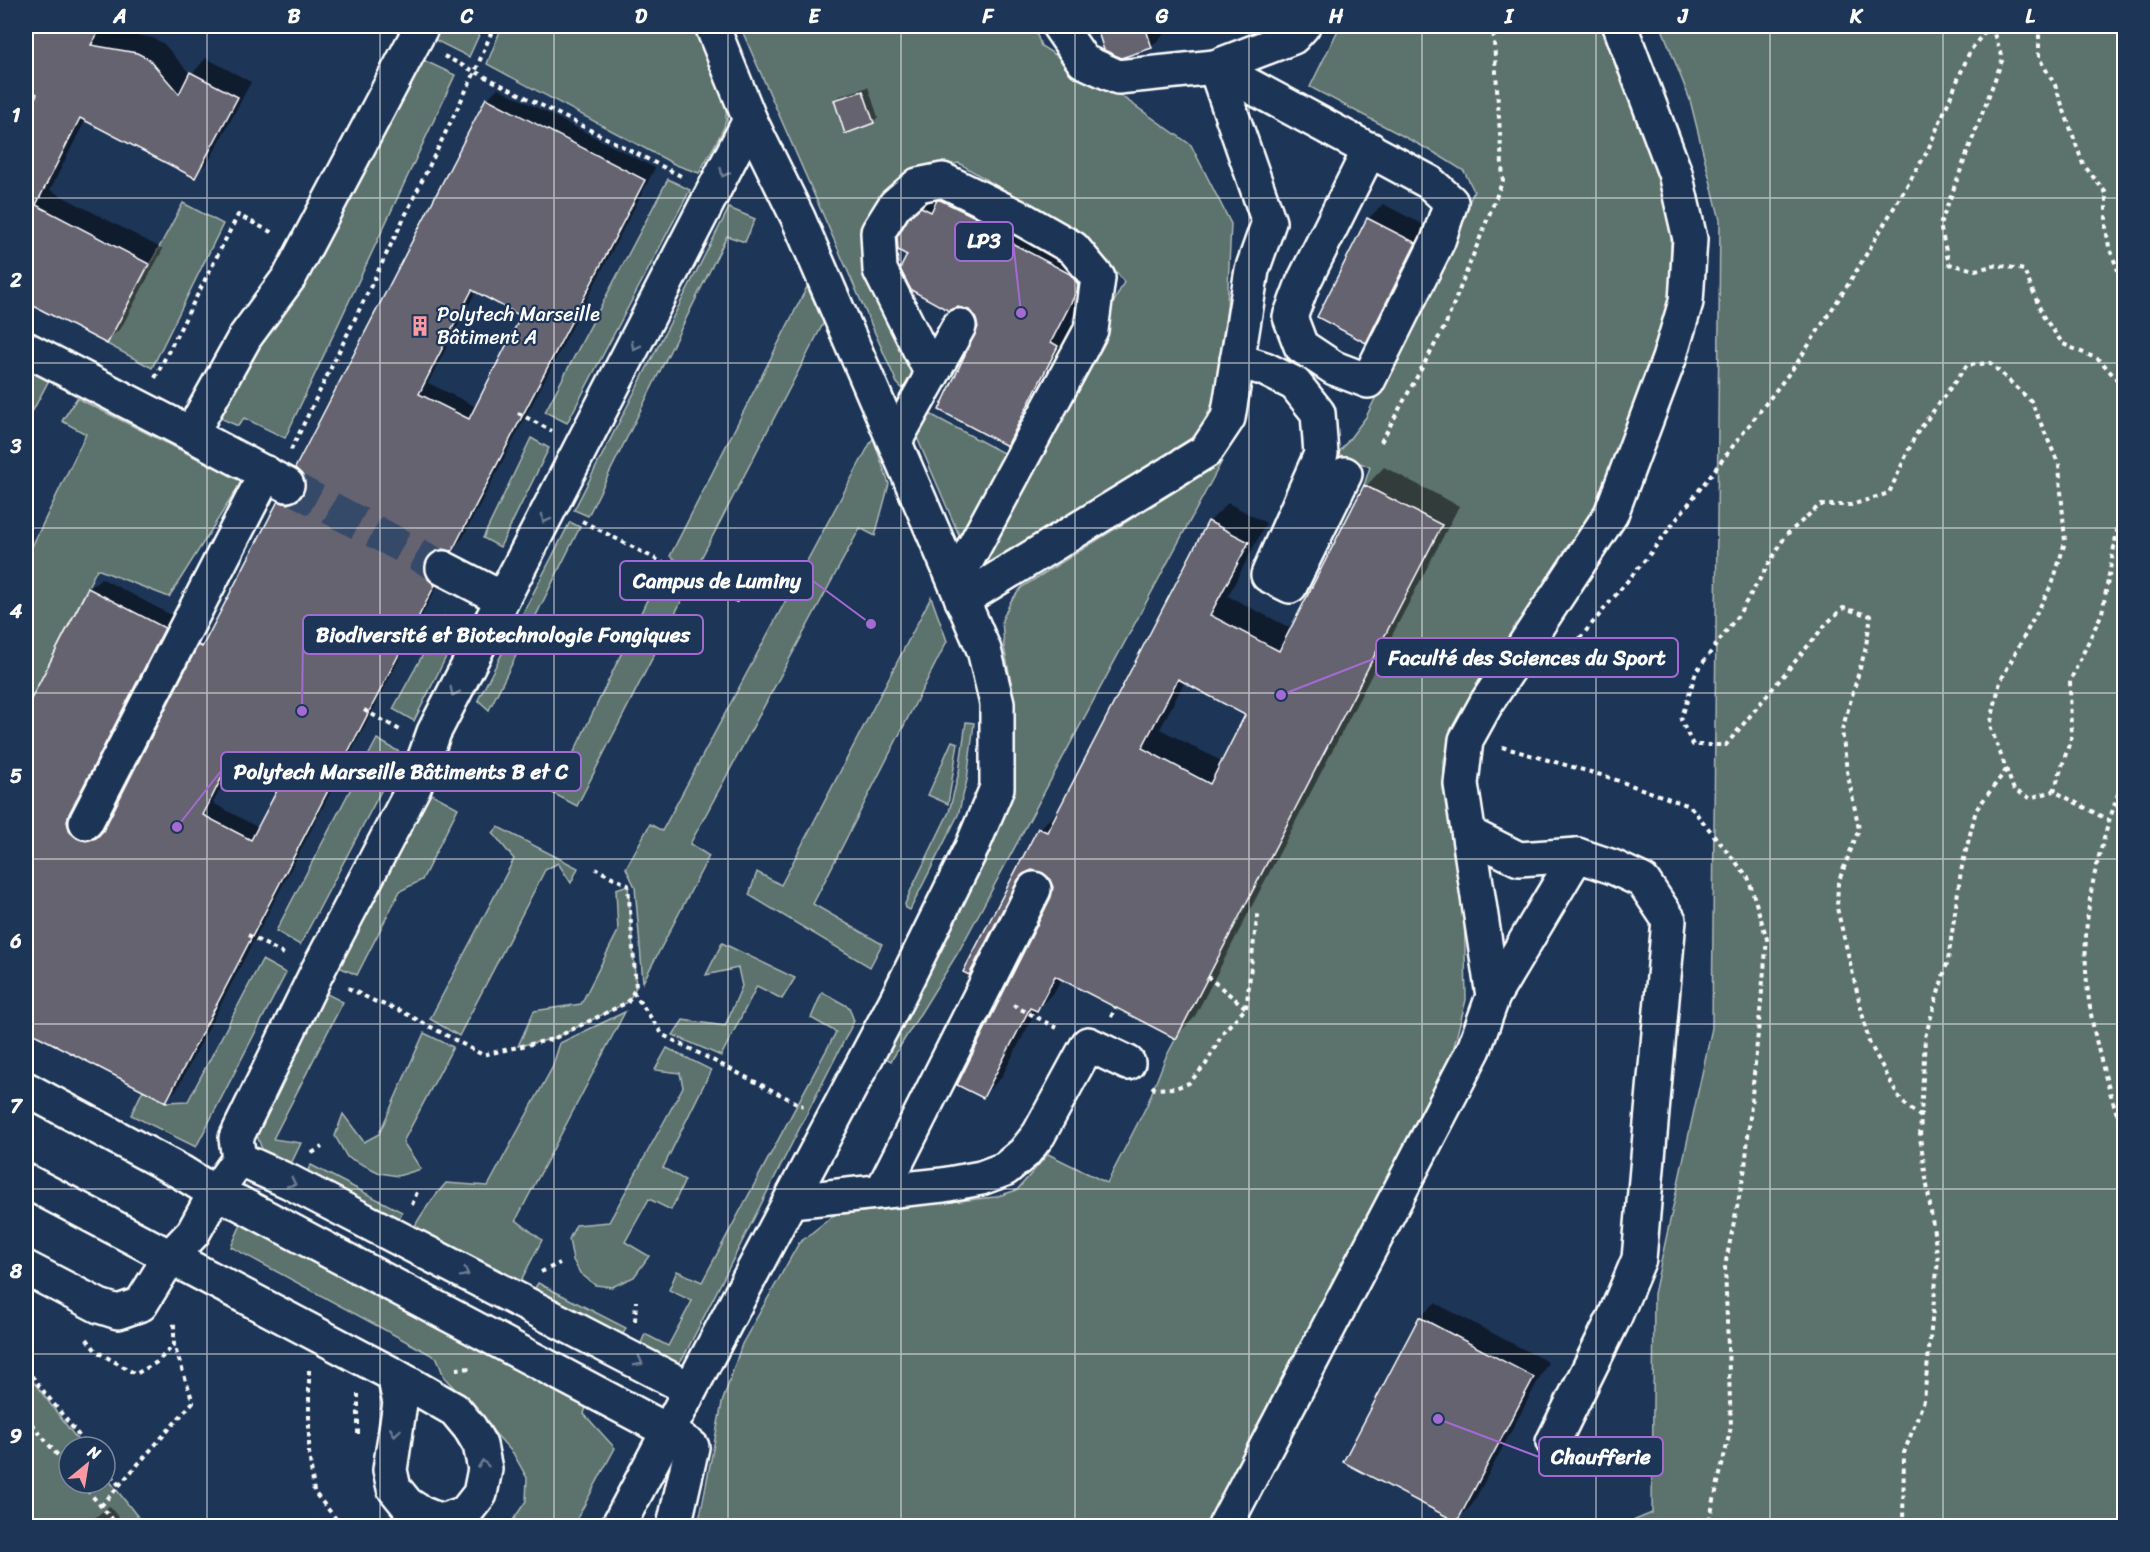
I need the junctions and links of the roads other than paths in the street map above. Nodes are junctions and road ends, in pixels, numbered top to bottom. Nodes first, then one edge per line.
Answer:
1 (712, 26) edge
2 (1059, 26) edge
3 (1303, 26) edge
4 (1620, 26) edge
5 (418, 33) edge
6 (1215, 68) junction
7 (750, 120) junction
8 (1370, 149) dead end
9 (958, 326) dead end
10 (26, 349) edge
11 (1237, 360) junction
12 (932, 374) junction
13 (191, 434) junction
14 (895, 441) junction
15 (1346, 474) dead end
16 (443, 568) tunnel mouth
17 (959, 591) junction
18 (501, 598) junction
19 (86, 822) dead end
20 (1468, 834) junction
21 (1577, 855) junction
22 (1034, 889) dead end
23 (1494, 996) junction
24 (1128, 1063) road end
25 (26, 1089) edge
26 (239, 1159) junction
27 (26, 1182) edge
28 (882, 1191) junction
29 (215, 1193) junction
30 (791, 1201) junction
31 (170, 1257) junction
32 (26, 1268) edge
33 (394, 1375) dead end
34 (690, 1389) junction
35 (668, 1431) junction
36 (1553, 1442) dead end
37 (618, 1527) edge
38 (674, 1527) edge
39 (1225, 1527) edge

1 - 7 street
2 - 6 street
3 - 6 street
4 - 20 street
5 - 13 street
6 - 8 street
6 - 11 street
7 - 14 street
7 -> 18 street
9 - 12 street
10 - 13 street
11 - 15 street
11 - 17 street
12 - 14 street
12 - 17 street
13 - 19 street
14 - 17 street
16 - 18 street
17 - 30 street
18 -> 26 street
20 - 21 street
20 - 23 street
21 - 23 street
21 - 36 street
22 - 28 street
23 - 39 street
24 - 28 street
25 - 29 street
26 - 29 street
26 -> 34 street
27 - 31 street
28 - 30 street
29 - 31 street
29 - 35 street
30 - 34 street
31 - 32 street
31 - 33 street
34 - 35 street
35 - 37 street
35 - 38 street

